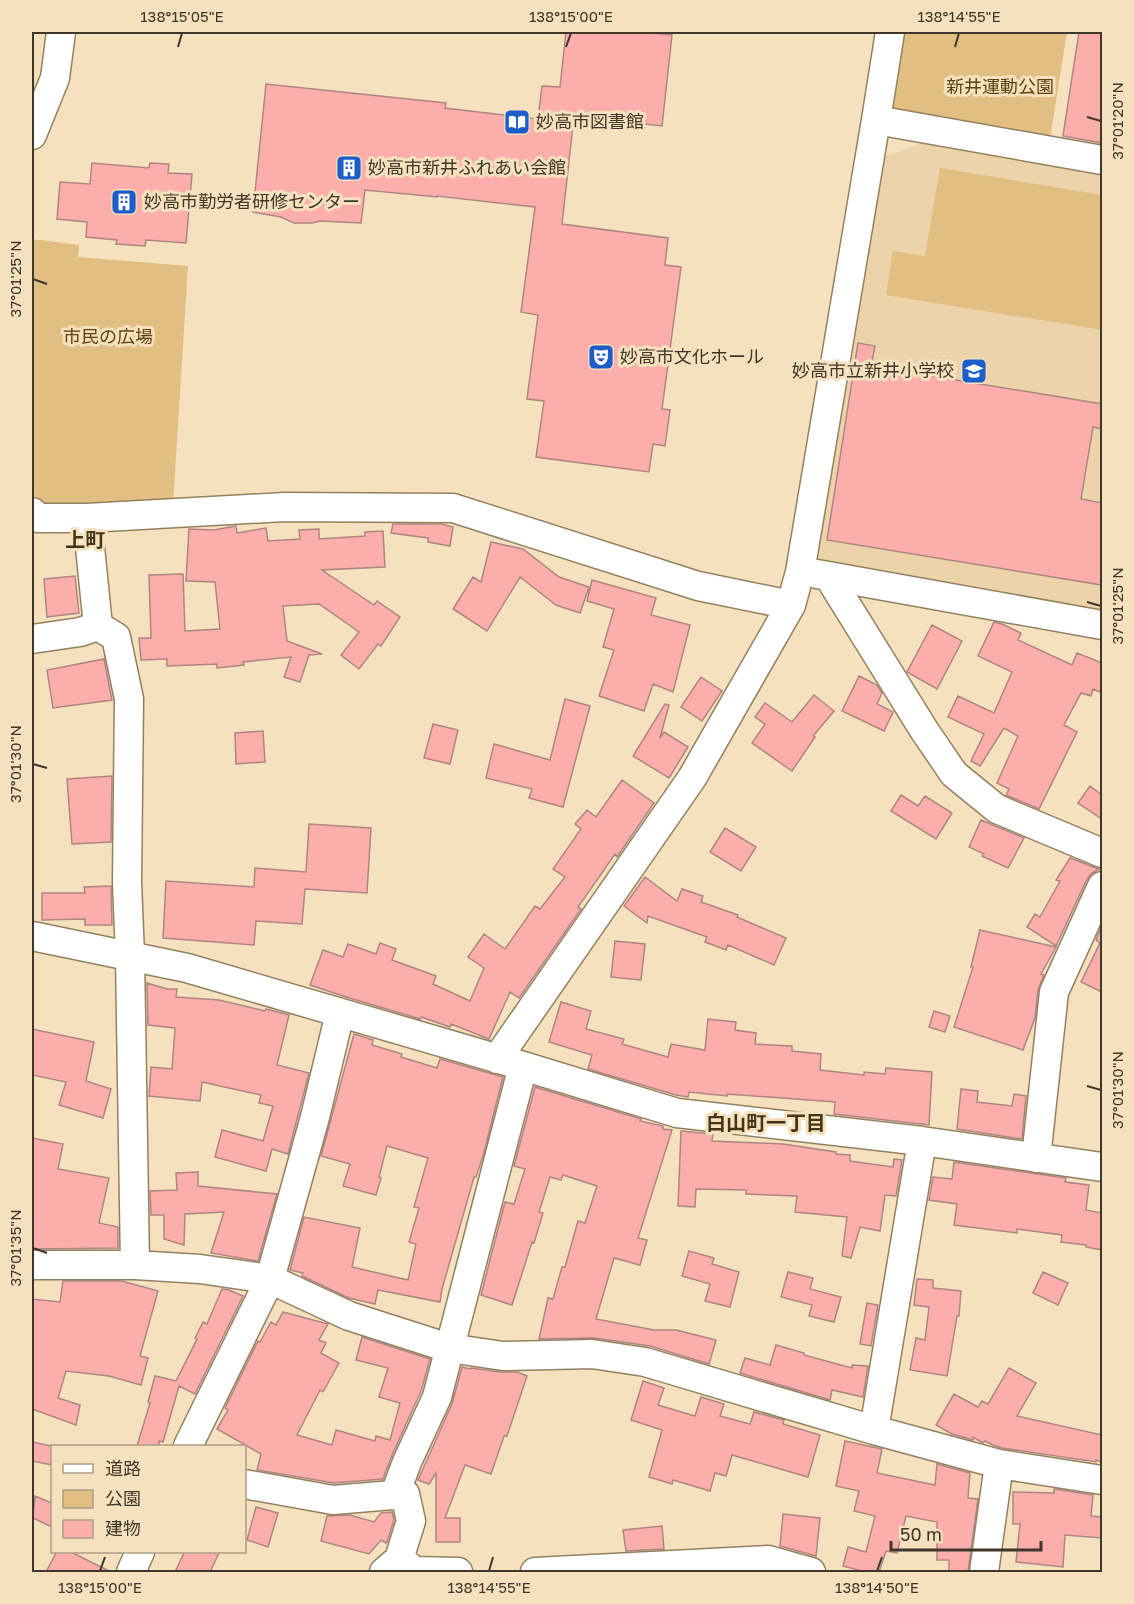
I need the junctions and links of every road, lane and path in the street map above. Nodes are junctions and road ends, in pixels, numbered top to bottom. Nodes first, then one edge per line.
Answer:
1 (61, 32) edge
2 (890, 32) edge
3 (876, 120) junction
4 (32, 135) edge
5 (1102, 160) edge
6 (32, 512) edge
7 (87, 518) junction
8 (800, 572) junction
9 (829, 577) junction
10 (791, 604) junction
11 (1102, 625) edge
12 (98, 626) junction
13 (32, 639) edge
14 (1102, 853) edge
15 (1102, 886) edge
16 (32, 936) edge
17 (130, 956) junction
18 (340, 1013) junction
19 (510, 1062) junction
20 (922, 1141) junction
21 (1036, 1158) junction
22 (1102, 1167) edge
23 (32, 1265) edge
24 (135, 1265) junction
25 (270, 1279) junction
26 (449, 1348) junction
27 (874, 1430) junction
28 (188, 1445) edge
29 (999, 1464) junction
30 (1102, 1480) edge
31 (246, 1484) edge
32 (395, 1494) junction
33 (139, 1553) edge
34 (392, 1566) edge
35 (130, 1572) edge
36 (458, 1572) edge
37 (536, 1572) edge
38 (811, 1572) edge
39 (984, 1572) edge

1 - 4 street
2 - 3 street
3 - 5 street
3 - 8 street
6 - 7 street
7 - 10 street
7 - 12 street
8 - 9 street
8 - 10 street
9 - 11 street
9 - 14 street
10 - 19 street
12 - 13 street
12 - 17 street
15 - 21 street
16 - 17 street
17 - 18 street
17 - 24 street
18 - 19 street
18 - 25 street
19 - 20 street
19 - 26 street
20 - 21 street
20 - 27 street
21 - 22 street
23 - 24 street
24 - 25 street
25 - 26 street
25 - 28 street
26 - 27 street
26 - 32 street
27 - 29 street
29 - 30 street
29 - 39 street
31 - 32 street
32 - 34 street
33 - 35 street
34 - 36 street
37 - 38 street

